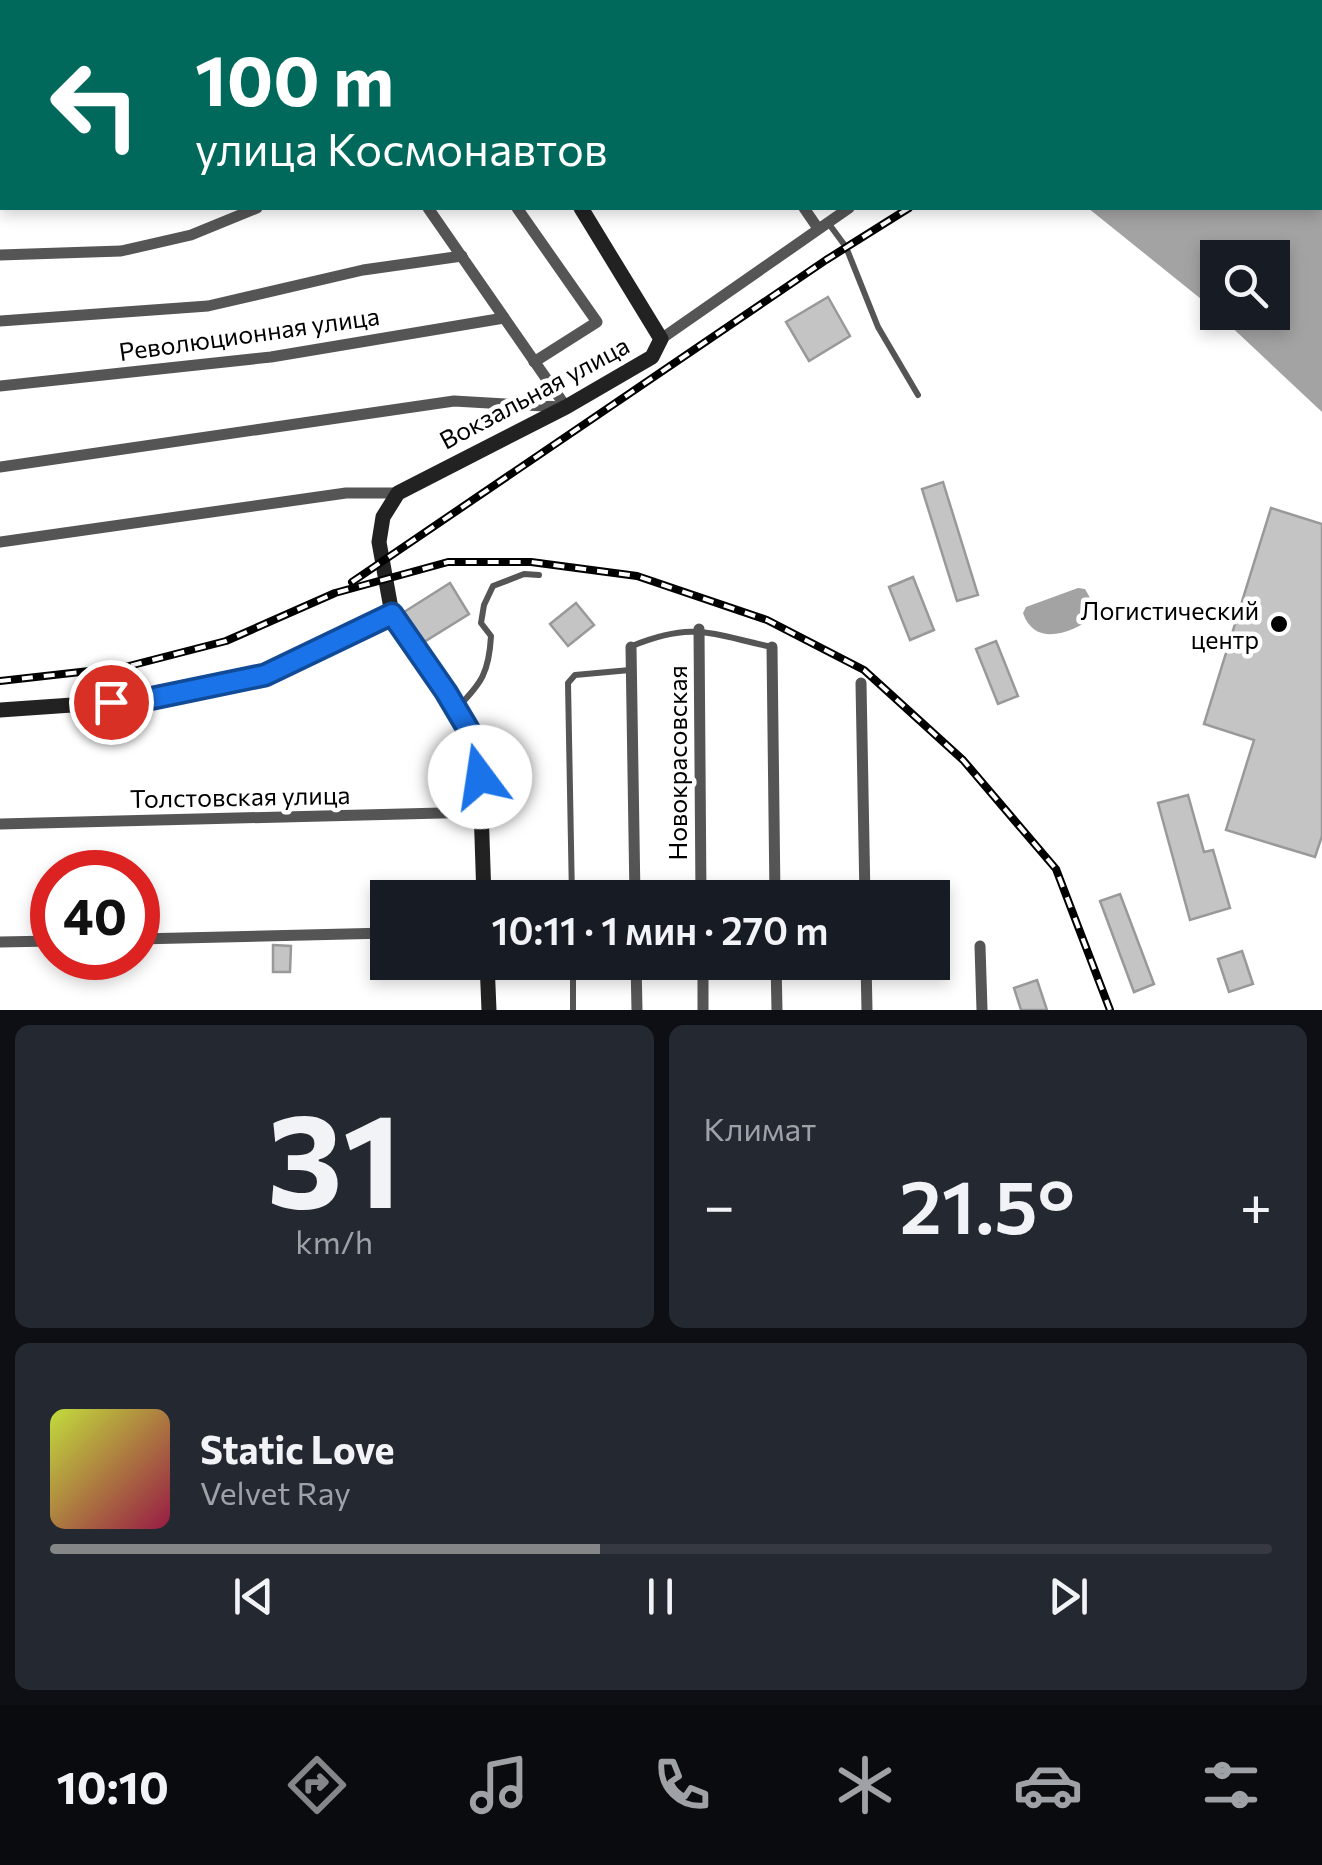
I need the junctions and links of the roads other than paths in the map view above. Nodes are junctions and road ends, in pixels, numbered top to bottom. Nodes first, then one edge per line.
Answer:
1 (252, 210) edge
2 (429, 210) edge
3 (518, 210) edge
4 (582, 210) edge
5 (806, 210) edge
6 (845, 210) edge
7 (822, 224) junction
8 (0, 255) edge
9 (462, 256) junction
10 (504, 318) junction
11 (0, 321) edge
12 (661, 339) junction
13 (534, 362) junction
14 (0, 386) edge
15 (918, 395) dead end
16 (566, 408) junction
17 (0, 466) edge
18 (398, 493) junction
19 (0, 542) edge
20 (539, 575) dead end
21 (392, 614) junction
22 (699, 629) junction
23 (631, 646) joint
24 (772, 647) joint
25 (631, 670) junction
26 (861, 683) dead end
27 (456, 709) junction
28 (0, 710) edge
29 (481, 812) junction
30 (0, 824) edge
31 (483, 880) edge
32 (572, 880) edge
33 (636, 880) edge
34 (701, 880) edge
35 (775, 880) edge
36 (865, 880) edge
37 (370, 933) edge
38 (160, 938) edge
39 (30, 941) edge
40 (0, 942) edge
41 (980, 946) dead end
42 (487, 980) edge
43 (573, 980) edge
44 (636, 980) edge
45 (702, 980) edge
46 (776, 980) edge
47 (866, 980) edge
48 (489, 1010) edge
49 (573, 1010) edge
50 (637, 1010) edge
51 (703, 1010) edge
52 (777, 1010) edge
53 (867, 1010) edge
54 (982, 1010) edge

1 - 8 street
2 - 9 street
3 - 13 street
4 - 12 main road, Вокзальная улица
5 - 7 street
6 - 7 street
7 - 12 street
7 - 15 lane
9 - 10 street
9 - 11 street
10 - 13 street
10 - 14 street, Революционная улица
12 - 16 main road, Вокзальная улица
13 - 16 street
16 - 17 street
16 - 18 main road, Вокзальная улица
18 - 19 street
18 - 21 main road
20 - 27 lane
21 - 27 main road
21 - 28 main road
22 - 23 lane
22 - 24 lane
22 - 34 street, Новокрасовская
23 - 25 street
24 - 35 street
25 - 32 lane
25 - 33 street
26 - 36 street
27 - 29 main road
29 - 30 street, Толстовская улица
29 - 31 main road
37 - 38 street
39 - 40 street
41 - 54 street
42 - 48 main road
43 - 49 lane
44 - 50 street
45 - 51 street
46 - 52 street
47 - 53 street

